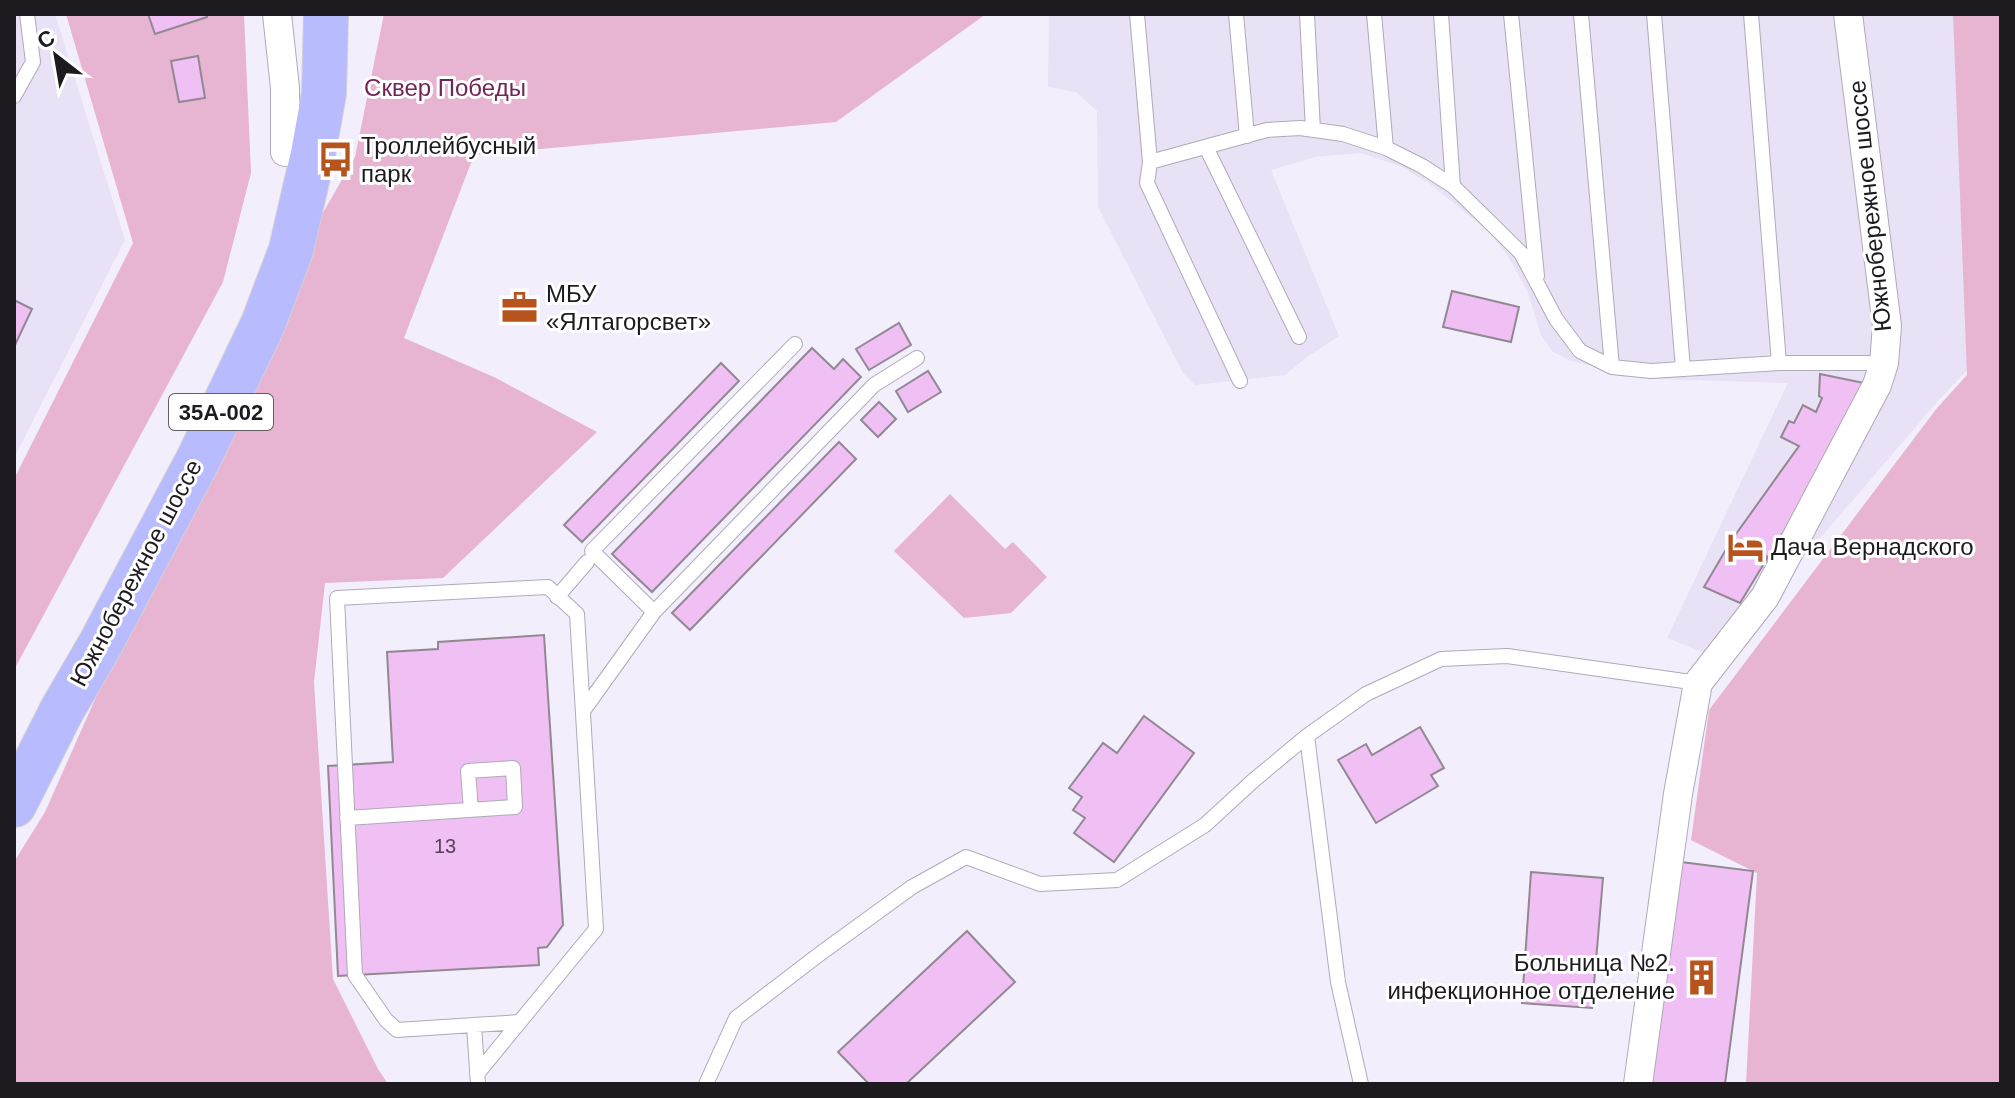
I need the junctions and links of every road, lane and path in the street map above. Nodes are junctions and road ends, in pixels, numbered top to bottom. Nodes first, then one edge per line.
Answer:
1 (27, 14) edge
2 (277, 14) edge
3 (299, 14) edge
4 (326, 14) edge
5 (347, 14) edge
6 (1137, 14) edge
7 (1236, 14) edge
8 (1307, 14) edge
9 (1374, 14) edge
10 (1441, 14) edge
11 (1511, 14) edge
12 (1581, 14) edge
13 (1654, 14) edge
14 (1751, 14) edge
15 (1848, 14) edge
16 (324, 93) junction
17 (14, 96) edge
18 (1313, 130) junction
19 (1247, 136) junction
20 (1206, 147) junction
21 (1386, 148) junction
22 (285, 152) junction
23 (1150, 162) junction
24 (1453, 186) junction
25 (1538, 286) junction
26 (1299, 337) dead end
27 (795, 344) dead end
28 (917, 358) dead end
29 (1779, 363) junction
30 (1884, 363) junction
31 (1612, 367) junction
32 (1683, 369) junction
33 (1240, 381) dead end
34 (587, 562) dead end
35 (557, 597) junction
36 (654, 612) junction
37 (1698, 683) junction
38 (583, 711) junction
39 (1307, 736) junction
40 (14, 742) edge
41 (14, 805) edge
42 (471, 810) dead end
43 (347, 818) junction
44 (520, 1022) junction
45 (474, 1025) junction
46 (478, 1079) edge
47 (706, 1084) edge
48 (1361, 1084) edge
49 (1638, 1084) edge

1 - 17 lane
2 - 22 street
3 - 22 highway, Южнобережное шоссе / 35А-002
4 - 16 highway, Южнобережное шоссе / 35А-002
5 - 16 street
6 - 23 lane
7 - 19 lane
8 - 18 lane
9 - 21 lane
10 - 24 lane
11 - 25 lane
12 - 31 lane
13 - 32 lane
14 - 29 lane
15 - 30 street, Южнобережное шоссе
16 - 41 highway, Южнобережное шоссе / 35А-002
18 - 19 lane
18 - 21 lane
19 - 20 lane
20 - 23 lane
20 - 26 lane
21 - 24 lane
22 - 40 highway, Южнобережное шоссе / 35А-002
23 - 33 lane
24 - 25 lane
25 - 31 lane
27 - 36 lane
28 - 36 lane
29 - 30 lane
29 - 32 lane
30 - 37 street, Южнобережное шоссе
31 - 32 lane
34 - 35 lane
35 - 38 lane
35 - 43 lane
36 - 38 lane
37 - 39 lane
37 - 49 street
38 - 44 lane
39 - 47 lane
39 - 48 lane
42 - 43 lane
43 - 45 lane
44 - 45 lane
44 - 46 lane
45 - 46 lane

